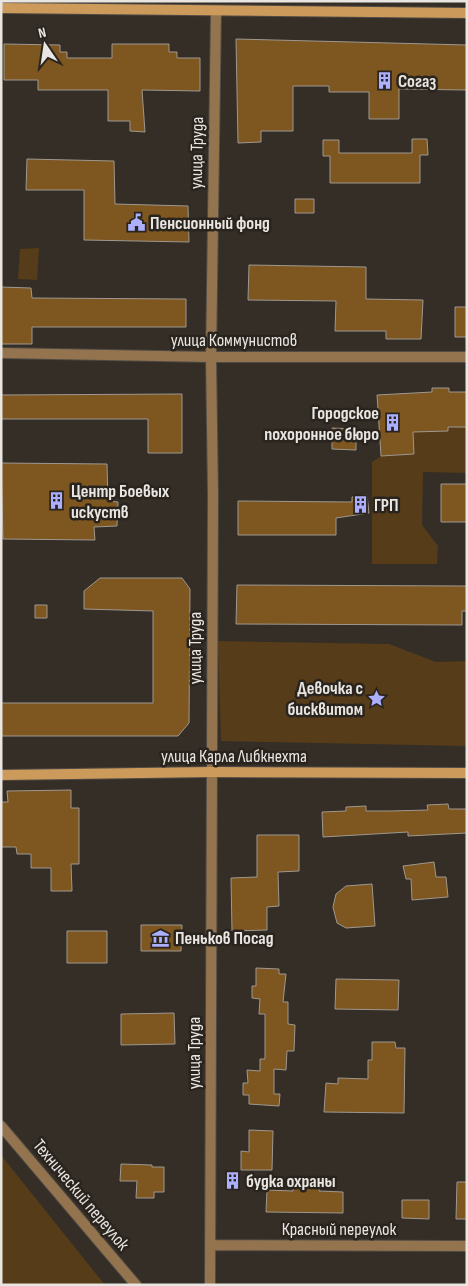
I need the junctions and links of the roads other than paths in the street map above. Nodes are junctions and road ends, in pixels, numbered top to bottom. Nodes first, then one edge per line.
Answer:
1 (1, 8) edge
2 (216, 11) junction
3 (467, 14) edge
4 (1, 353) edge
5 (467, 356) edge
6 (211, 357) junction
7 (212, 772) junction
8 (467, 773) edge
9 (1, 775) edge
10 (1, 1126) edge
11 (211, 1245) junction
12 (467, 1246) edge
13 (136, 1285) edge
14 (210, 1285) edge

1 - 2 street
2 - 3 street
2 - 6 street, улица Труда
4 - 6 street, улица Коммунистов
5 - 6 street, улица Коммунистов
6 - 7 street, улица Труда
7 - 8 street, улица Карла Либкнехта
7 - 9 street, улица Карла Либкнехта
7 - 11 street, улица Труда
10 - 13 street, Технический переулок
11 - 12 street, Красный переулок
11 - 14 street, улица Труда

